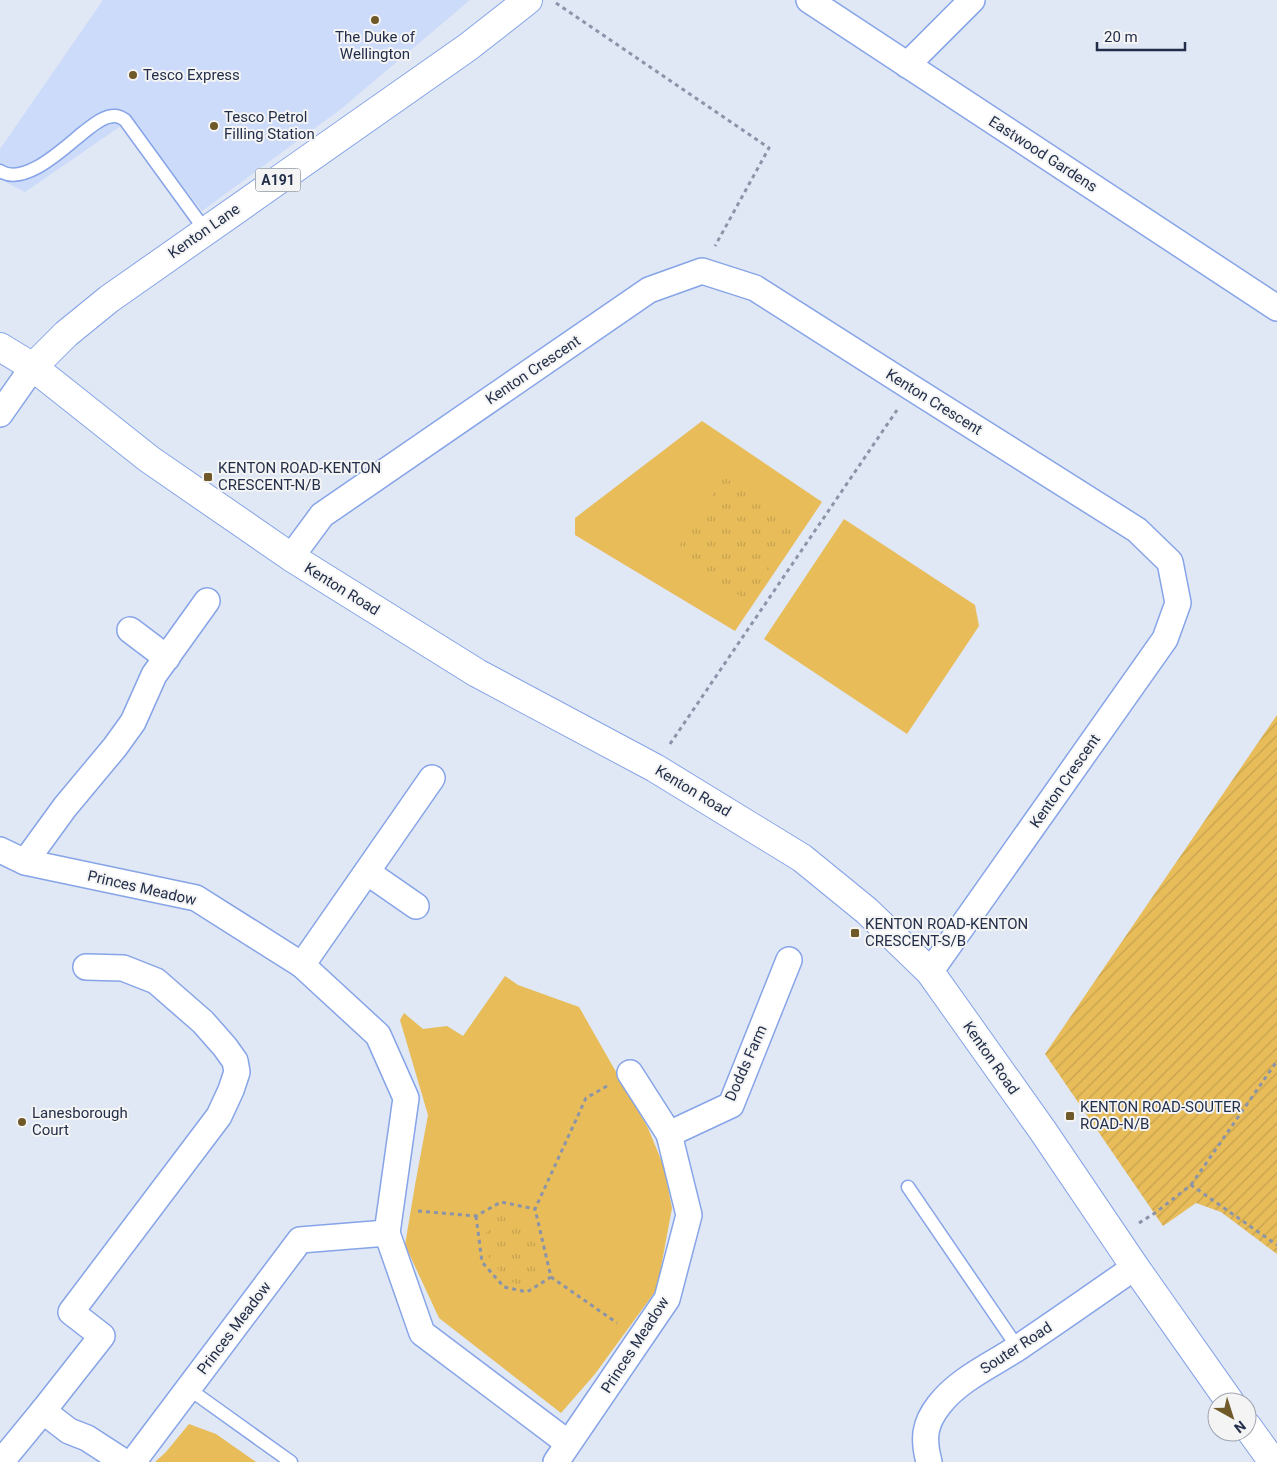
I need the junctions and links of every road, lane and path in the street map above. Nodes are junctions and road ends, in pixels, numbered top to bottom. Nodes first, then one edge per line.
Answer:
1 (528, 0) edge
2 (551, 0) edge
3 (809, 0) edge
4 (972, 0) edge
5 (907, 65) junction
6 (0, 172) edge
7 (206, 230) junction
8 (702, 270) junction
9 (1277, 308) edge
10 (0, 347) edge
11 (33, 367) junction
12 (912, 388) junction
13 (0, 414) edge
14 (291, 557) junction
15 (207, 601) dead end
16 (130, 630) dead end
17 (167, 658) junction
18 (655, 768) junction
19 (432, 778) dead end
20 (0, 850) edge
21 (25, 862) junction
22 (367, 872) junction
23 (416, 906) dead end
24 (789, 960) dead end
25 (302, 965) junction
26 (86, 967) dead end
27 (930, 972) junction
28 (1277, 1061) edge
29 (630, 1073) joint
30 (669, 1134) junction
31 (1191, 1185) junction
32 (908, 1187) dead end
33 (390, 1208) junction
34 (535, 1209) junction
35 (476, 1216) junction
36 (387, 1233) junction
37 (1115, 1238) junction
38 (1277, 1245) edge
39 (1135, 1267) junction
40 (551, 1277) junction
41 (640, 1339) junction
42 (1018, 1348) junction
43 (189, 1389) junction
44 (1223, 1392) edge
45 (43, 1411) junction
46 (1257, 1440) edge
47 (562, 1453) edge
48 (928, 1455) edge
49 (1, 1462) edge
50 (124, 1462) edge
51 (134, 1462) edge
52 (291, 1462) edge
53 (1273, 1462) edge

1 - 7 street, Kenton Lane / A191
2 - 8 path
3 - 5 street, Eastwood Gardens
4 - 5 street
5 - 9 street, Eastwood Gardens
6 - 7 lane
7 - 11 street, Kenton Lane / A191
8 - 12 street, Kenton Crescent
8 - 14 street, Kenton Crescent
10 - 11 street, Kenton Road
11 - 13 street
11 - 14 street, Kenton Road
12 - 18 path
12 - 27 street, Kenton Crescent
14 - 18 street, Kenton Road
15 - 17 street
16 - 17 street
17 - 21 street
18 - 27 street, Kenton Road
19 - 22 street
20 - 21 street, Princes Meadow
21 - 25 street, Princes Meadow
22 - 23 street
22 - 25 street
24 - 30 street, Dodds Farm
25 - 33 street, Princes Meadow
26 - 45 street
27 - 37 street, Kenton Road
28 - 31 path
29 - 30 street, Princes Meadow
29 - 34 path
30 - 41 street, Princes Meadow
31 - 37 path
31 - 38 path
32 - 42 lane
33 - 35 path
33 - 36 street, Princes Meadow
34 - 35 path
34 - 40 path
35 - 40 path
36 - 43 street, Princes Meadow
36 - 47 street, Princes Meadow
37 - 39 street, Kenton Road
39 - 42 street, Souter Road
39 - 44 street, Kenton Road
40 - 41 path
41 - 47 street, Princes Meadow
42 - 48 street, Souter Road
43 - 51 street, Princes Meadow
43 - 52 lane
45 - 49 street
45 - 50 street
46 - 53 street

